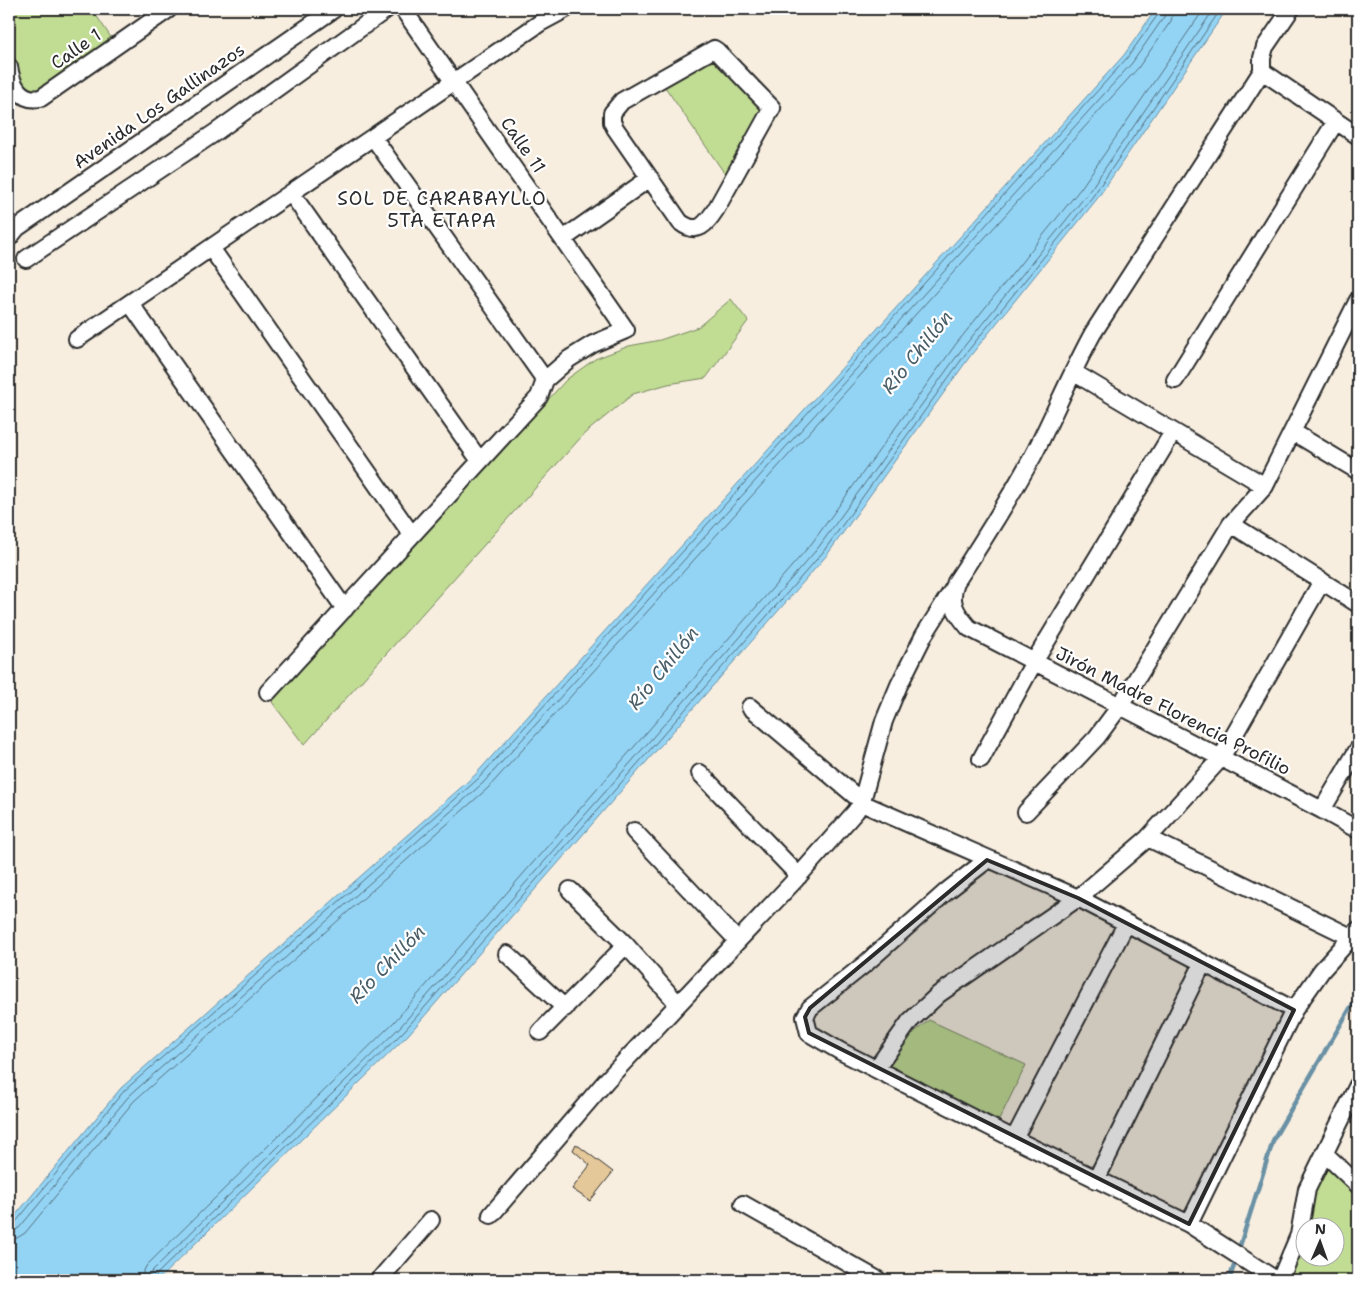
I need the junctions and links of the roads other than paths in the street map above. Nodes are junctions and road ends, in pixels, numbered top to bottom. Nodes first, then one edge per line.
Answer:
1 (169, 9) edge
2 (334, 9) edge
3 (387, 9) edge
4 (403, 9) edge
5 (566, 9) edge
6 (1291, 9) edge
7 (9, 67) edge
8 (1262, 71) junction
9 (454, 82) junction
10 (1336, 121) junction
11 (1358, 136) edge
12 (373, 137) junction
13 (650, 178) junction
14 (291, 193) junction
15 (9, 238) edge
16 (563, 238) junction
17 (211, 248) junction
18 (26, 260) dead end
19 (1358, 300) edge
20 (130, 303) junction
21 (78, 339) dead end
22 (1073, 372) junction
23 (545, 380) junction
24 (1175, 380) dead end
25 (1174, 432) junction
26 (1294, 432) junction
27 (480, 461) junction
28 (1358, 471) edge
29 (1265, 486) junction
30 (1230, 524) junction
31 (412, 535) junction
32 (1322, 581) junction
33 (953, 589) junction
34 (1358, 604) edge
35 (345, 609) junction
36 (1034, 662) junction
37 (268, 692) dead end
38 (1120, 706) junction
39 (750, 707) dead end
40 (1358, 749) edge
41 (1221, 758) junction
42 (981, 759) dead end
43 (700, 773) dead end
44 (862, 801) junction
45 (1322, 810) junction
46 (1026, 812) dead end
47 (1358, 830) edge
48 (634, 831) dead end
49 (1148, 838) junction
50 (987, 860) junction
51 (799, 876) junction
52 (570, 890) dead end
53 (1078, 898) junction
54 (1126, 924) junction
55 (1354, 933) edge
56 (738, 941) junction
57 (626, 945) junction
58 (507, 954) dead end
59 (1203, 963) junction
60 (678, 1004) junction
61 (564, 1008) junction
62 (1294, 1010) junction
63 (540, 1032) dead end
64 (876, 1069) junction
65 (1358, 1085) edge
66 (1014, 1139) junction
67 (1324, 1153) junction
68 (1096, 1180) junction
69 (1358, 1185) edge
70 (743, 1204) dead end
71 (491, 1215) dead end
72 (432, 1220) dead end
73 (1189, 1224) junction
74 (379, 1280) edge
75 (878, 1280) edge
76 (1276, 1280) edge
77 (1280, 1280) edge

1 - 7 street, Calle 1
2 - 15 street, Avenida Los Gallinazos
3 - 18 street
4 - 9 street, Calle 11
5 - 9 street
6 - 8 street
8 - 10 street
8 - 22 street
9 - 12 street
9 - 16 street, Calle 11
10 - 11 street
10 - 24 street
12 - 14 street
12 - 23 street
13 - 13 street
13 - 16 street
14 - 17 street
14 - 27 street
16 - 23 street, Calle 11
17 - 20 street
17 - 31 street
19 - 26 street
20 - 21 street
20 - 35 street
22 - 25 street
22 - 33 street
23 - 27 street
25 - 29 street
25 - 36 street
26 - 28 street
26 - 29 street
27 - 31 street
29 - 30 street
30 - 32 street
30 - 38 street
31 - 35 street
32 - 34 street
32 - 41 street
33 - 36 street, Jirón Madre Florencia Profilio
33 - 44 street
35 - 37 street
36 - 38 street, Jirón Madre Florencia Profilio
36 - 42 street
38 - 41 street, Jirón Madre Florencia Profilio
38 - 46 street
39 - 44 street
40 - 45 street
41 - 45 street, Jirón Madre Florencia Profilio
41 - 49 street
43 - 51 street
44 - 50 street
44 - 51 street
45 - 47 street, Jirón Madre Florencia Profilio
48 - 56 street
49 - 53 street
49 - 55 street
50 - 53 street
50 - 64 street
51 - 56 street
52 - 57 street
53 - 54 street
53 - 64 street
54 - 59 street
54 - 66 street
55 - 62 street
56 - 60 street
57 - 60 street
57 - 61 street
58 - 61 street
59 - 62 street
59 - 68 street
60 - 71 street
61 - 63 street
62 - 73 street
64 - 66 street
65 - 67 street
66 - 68 street
67 - 69 street
67 - 77 street
68 - 73 street
70 - 75 street
72 - 74 street
73 - 76 street

